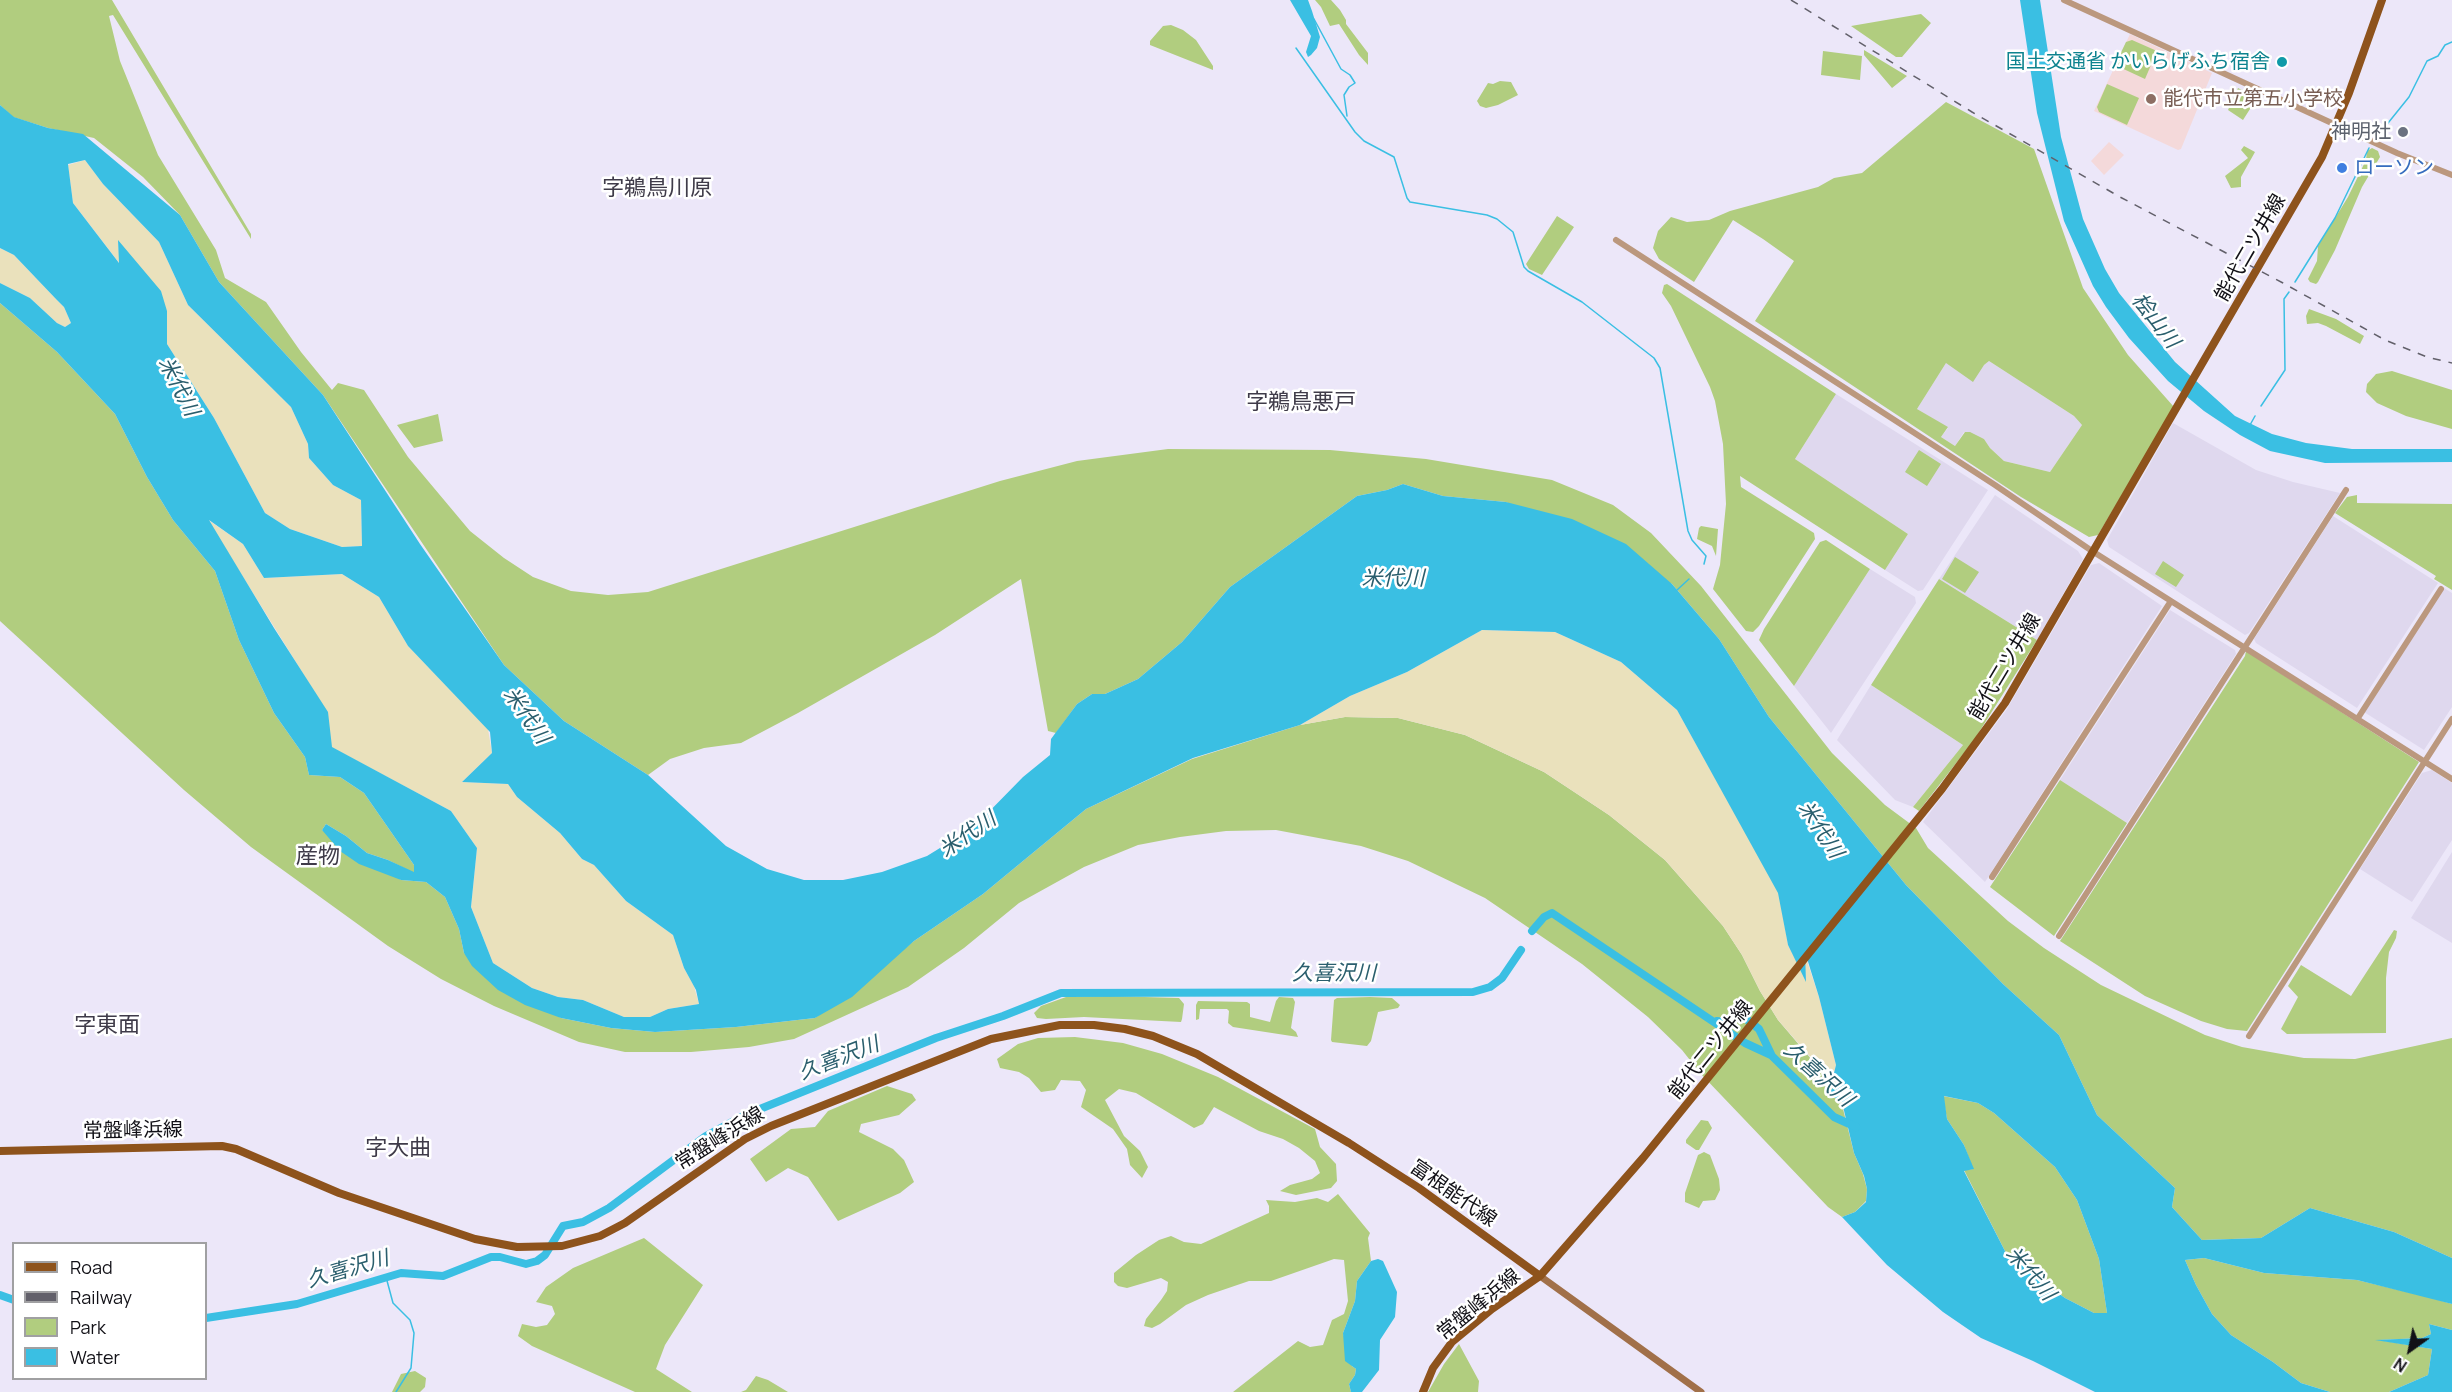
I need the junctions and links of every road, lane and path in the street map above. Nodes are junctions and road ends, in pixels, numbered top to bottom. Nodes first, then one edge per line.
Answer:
1 (2064, 0) edge
2 (2382, 0) edge
3 (2336, 124) junction
4 (2452, 175) edge
5 (1616, 240) dead end
6 (2346, 490) dead end
7 (2092, 550) junction
8 (2441, 589) dead end
9 (2171, 601) junction
10 (2246, 646) junction
11 (2358, 718) junction
12 (2452, 719) edge
13 (2425, 761) junction
14 (2452, 779) edge
15 (1992, 877) dead end
16 (2059, 936) dead end
17 (2249, 1036) dead end
18 (1172, 1043) joint
19 (0, 1150) edge
20 (1540, 1276) junction
21 (1423, 1392) edge
22 (1701, 1392) edge

1 - 3 street
2 - 3 main road, 能代二ツ井線
3 - 4 street
3 - 7 main road, 能代二ツ井線
5 - 7 street
6 - 10 street
7 - 9 street
7 - 20 main road, 能代二ツ井線
8 - 11 street
9 - 10 street
9 - 15 street
10 - 11 street
10 - 16 street
11 - 13 street
12 - 13 street
13 - 14 street
13 - 17 street
18 - 19 main road, 常盤峰浜線
18 - 20 main road, 富根能代線
20 - 21 main road, 常盤峰浜線
20 - 22 main road, 富根能代線

